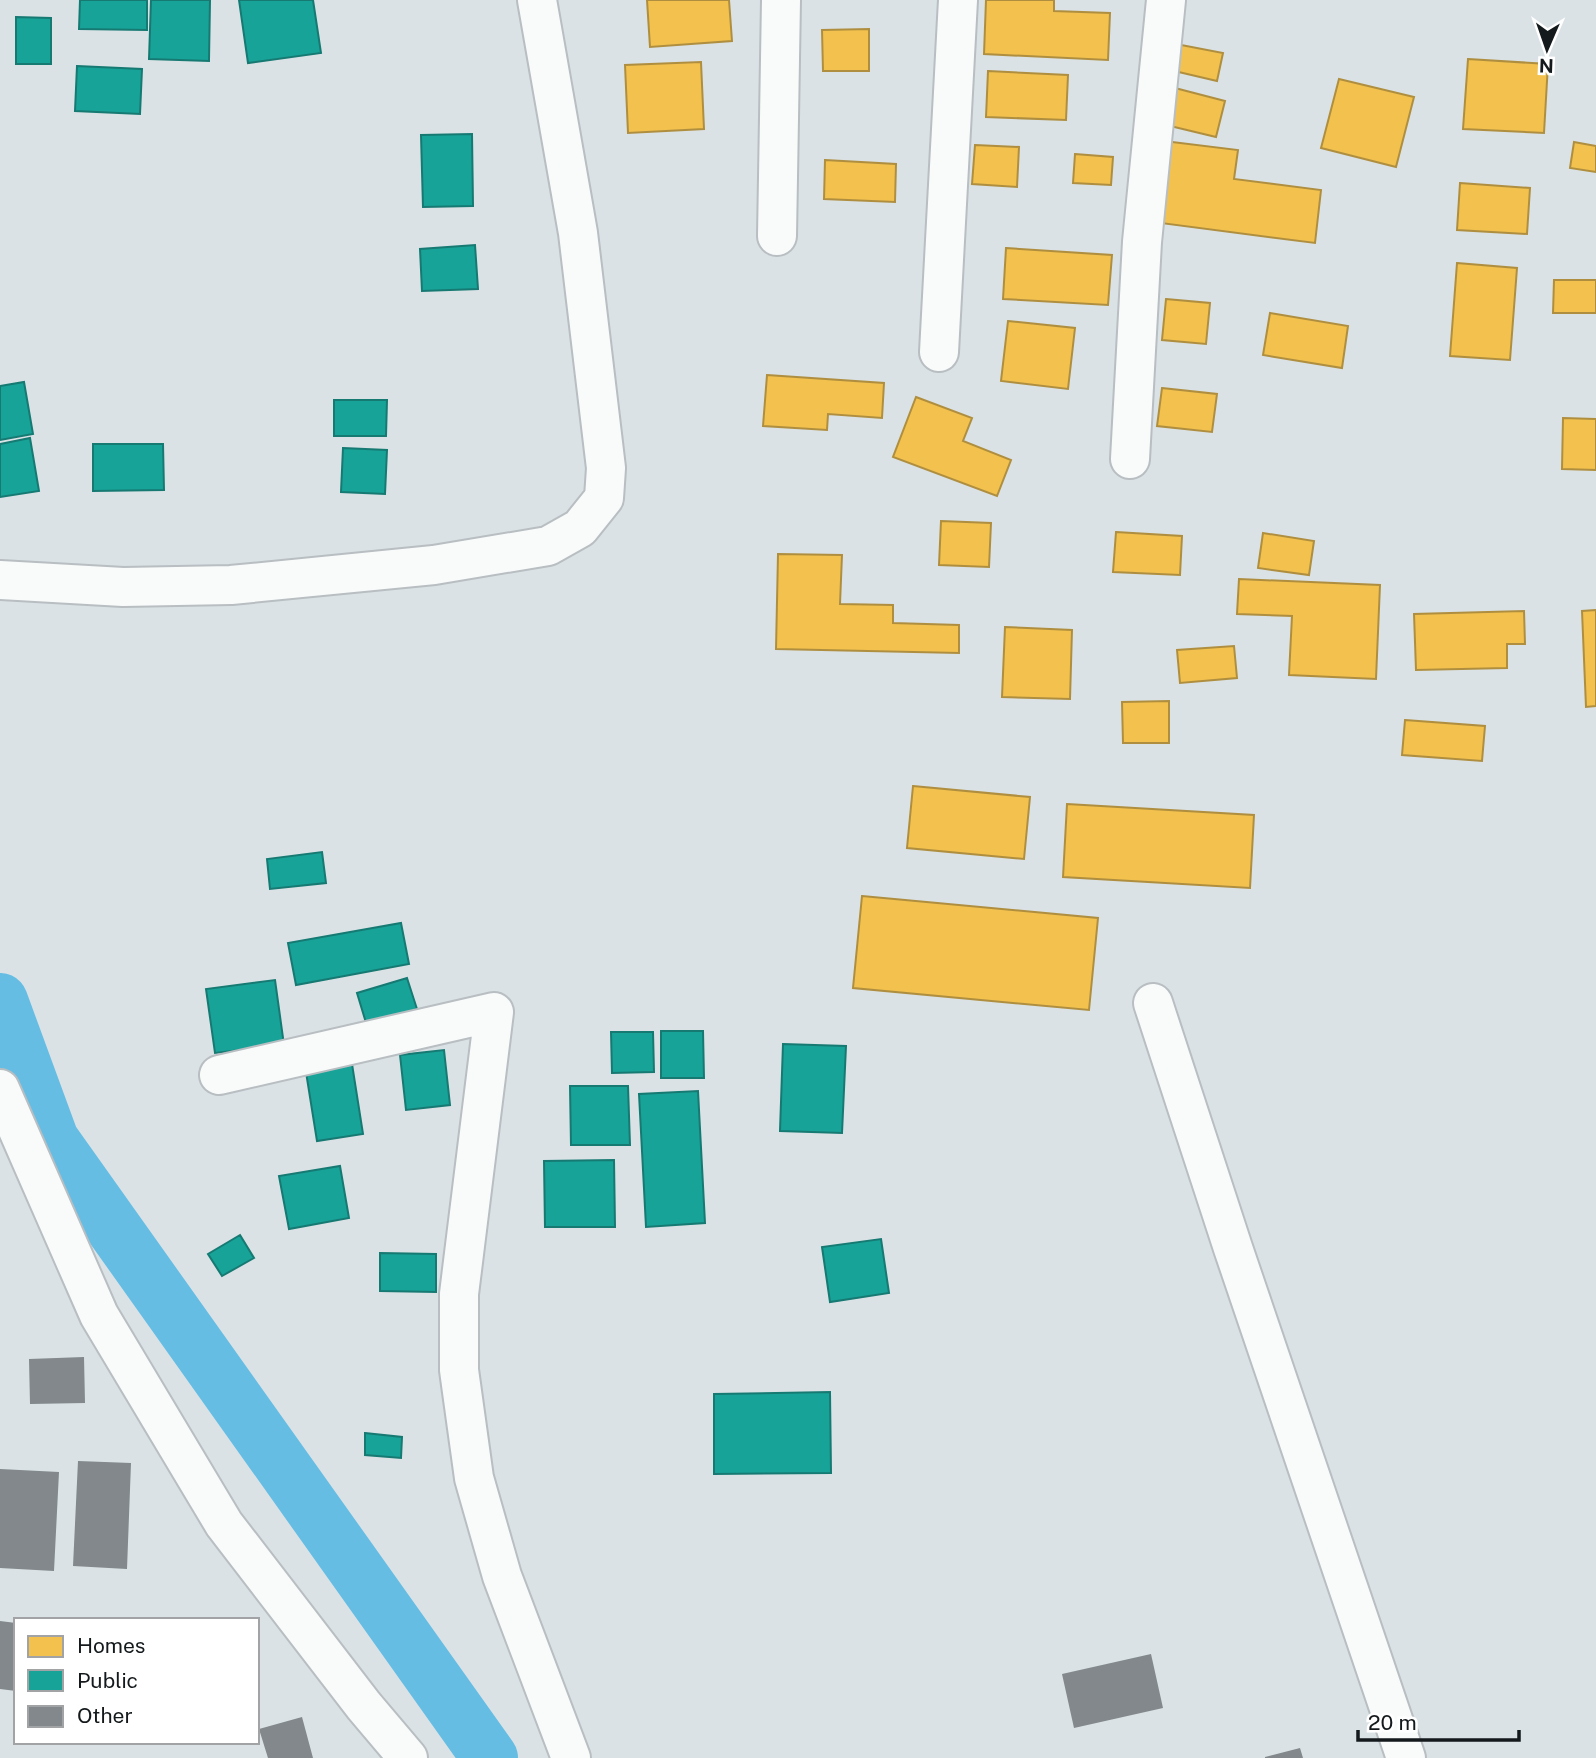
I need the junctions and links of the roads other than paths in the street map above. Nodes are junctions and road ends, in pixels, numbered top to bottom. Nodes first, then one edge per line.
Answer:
1 (537, 0) edge
2 (781, 0) edge
3 (958, 0) edge
4 (1166, 0) edge
5 (777, 236) dead end
6 (939, 352) dead end
7 (1130, 459) dead end
8 (0, 580) edge
9 (1153, 1003) dead end
10 (219, 1075) dead end
11 (0, 1089) edge
12 (408, 1758) edge
13 (571, 1758) edge
14 (1405, 1758) edge

1 - 8 street
2 - 5 street
3 - 6 street
4 - 7 street
9 - 14 street
10 - 13 street
11 - 12 street

